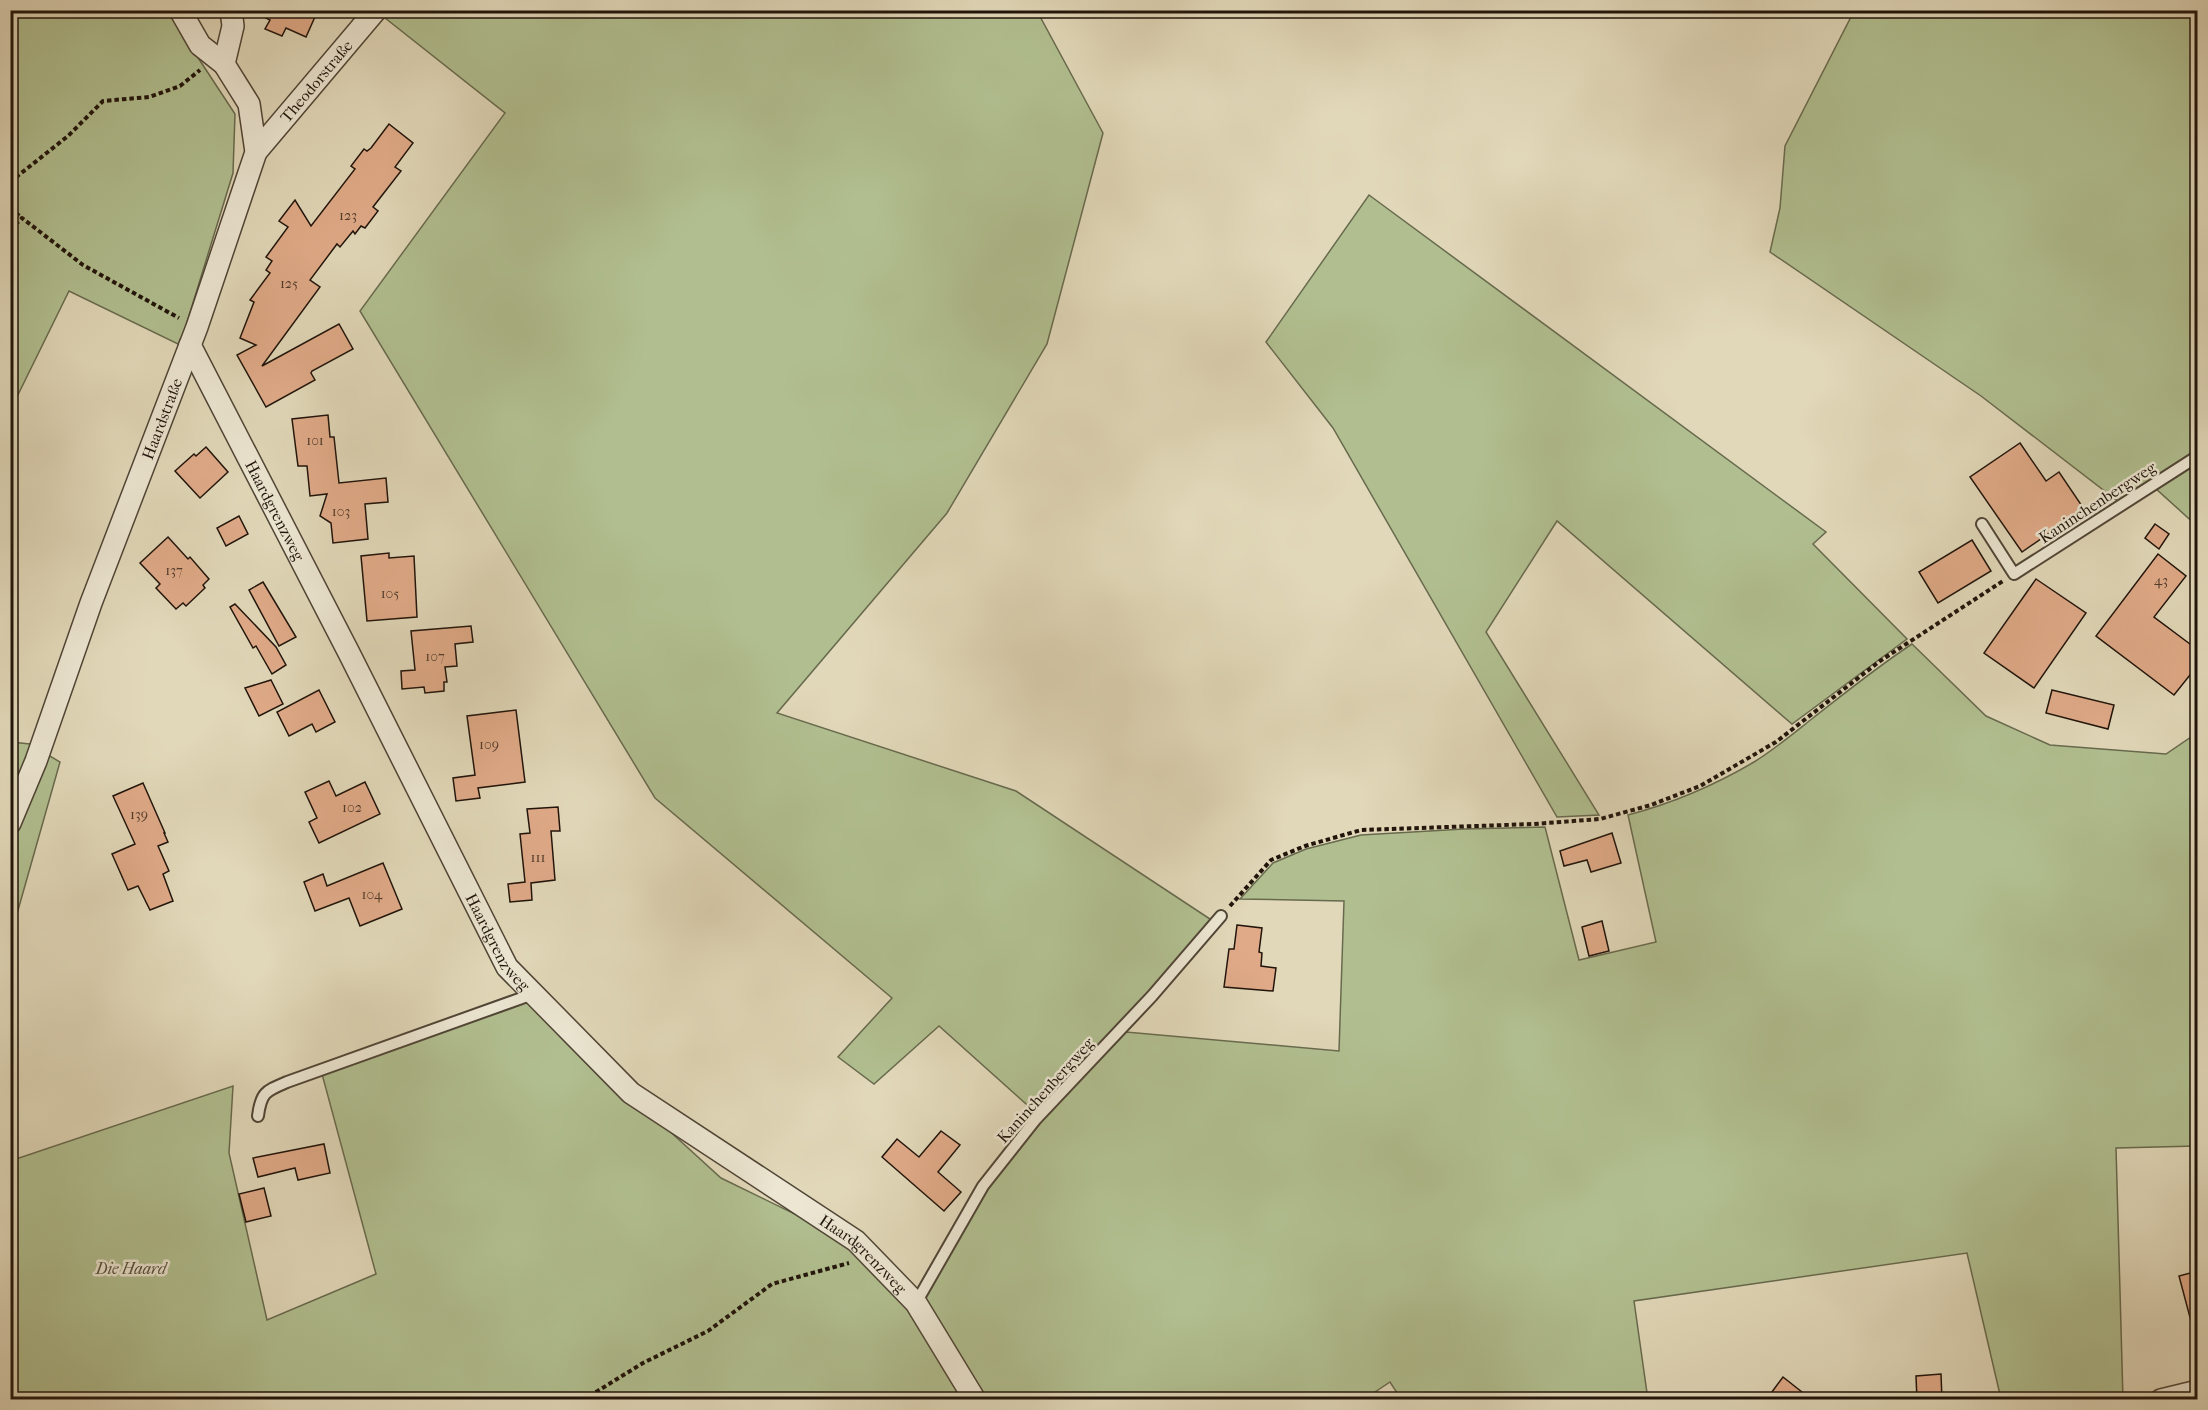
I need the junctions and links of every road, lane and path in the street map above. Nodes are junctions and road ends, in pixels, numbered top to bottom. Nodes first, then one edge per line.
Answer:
1 (180, 10) edge
2 (231, 10) edge
3 (376, 10) edge
4 (224, 64) junction
5 (256, 152) junction
6 (10, 182) edge
7 (10, 207) edge
8 (22, 218) junction
9 (10, 230) edge
10 (193, 336) junction
11 (2198, 456) edge
12 (1982, 524) dead end
13 (2014, 574) junction
14 (10, 823) edge
15 (1221, 916) joint
16 (534, 994) junction
17 (258, 1116) dead end
18 (871, 1257) junction
19 (916, 1303) junction
20 (2198, 1391) edge
21 (583, 1400) edge
22 (975, 1400) edge
23 (2161, 1400) edge

1 - 4 street
2 - 4 street
3 - 5 street, Theodorstraße
4 - 5 street, Haardstraße
4 - 6 path
5 - 10 street, Haardstraße
7 - 8 path
8 - 9 path
8 - 10 path
10 - 14 street, Haardstraße
10 - 16 street, Haardgrenzweg
11 - 13 lane, Kaninchenbergweg
12 - 13 lane
13 - 15 path
15 - 19 lane, Kaninchenbergweg
16 - 17 lane
16 - 18 street, Haardgrenzweg
18 - 19 street, Haardgrenzweg
18 - 21 path
19 - 22 street, Haardgrenzweg
20 - 23 street

